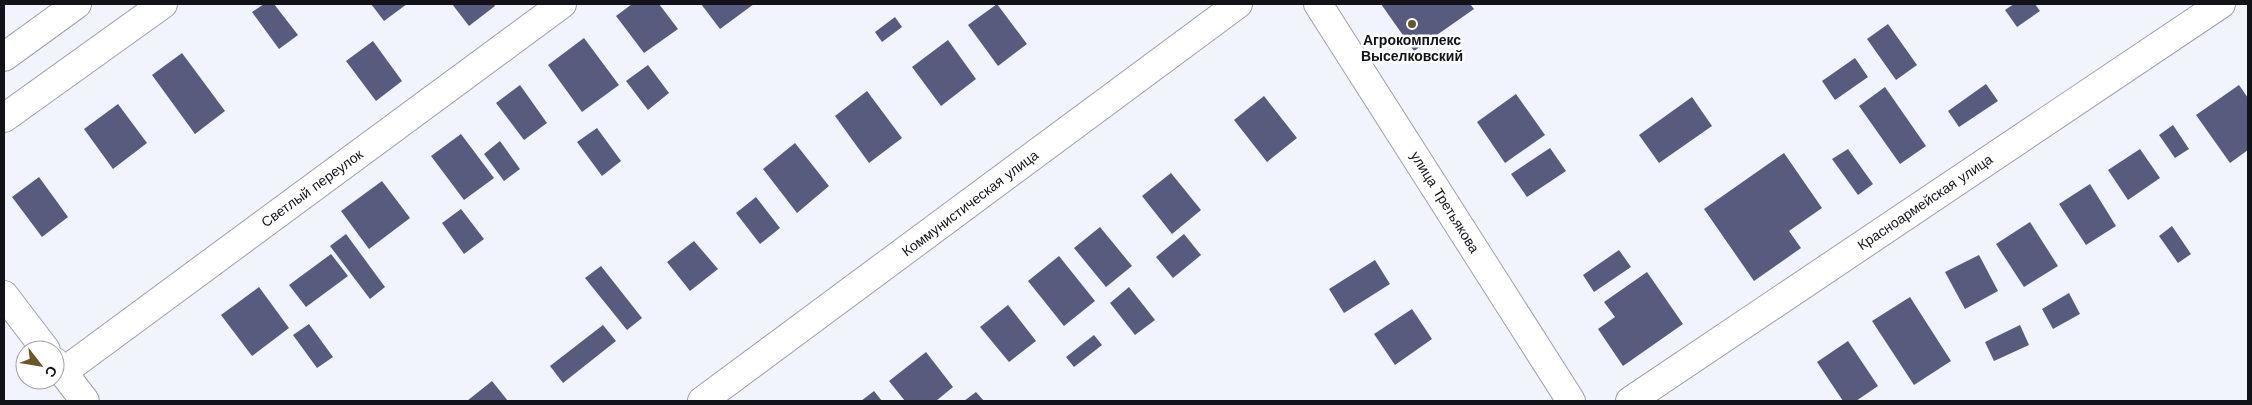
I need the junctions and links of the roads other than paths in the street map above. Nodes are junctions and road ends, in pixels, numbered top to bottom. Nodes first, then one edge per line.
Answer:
1 (77, 4) edge
2 (163, 4) edge
3 (562, 4) edge
4 (1238, 4) edge
5 (1318, 4) edge
6 (2221, 4) edge
7 (4, 57) edge
8 (4, 118) edge
9 (4, 295) edge
10 (38, 340) edge
11 (65, 363) edge
12 (65, 375) edge
13 (85, 401) edge
14 (702, 401) edge
15 (1571, 401) edge
16 (1630, 401) edge

1 - 7 street
2 - 8 street
3 - 11 street, Светлый переулок
4 - 14 street, Коммунистическая улица
5 - 15 street, улица Третьякова
6 - 16 street, Красноармейская улица
9 - 10 street
12 - 13 street

